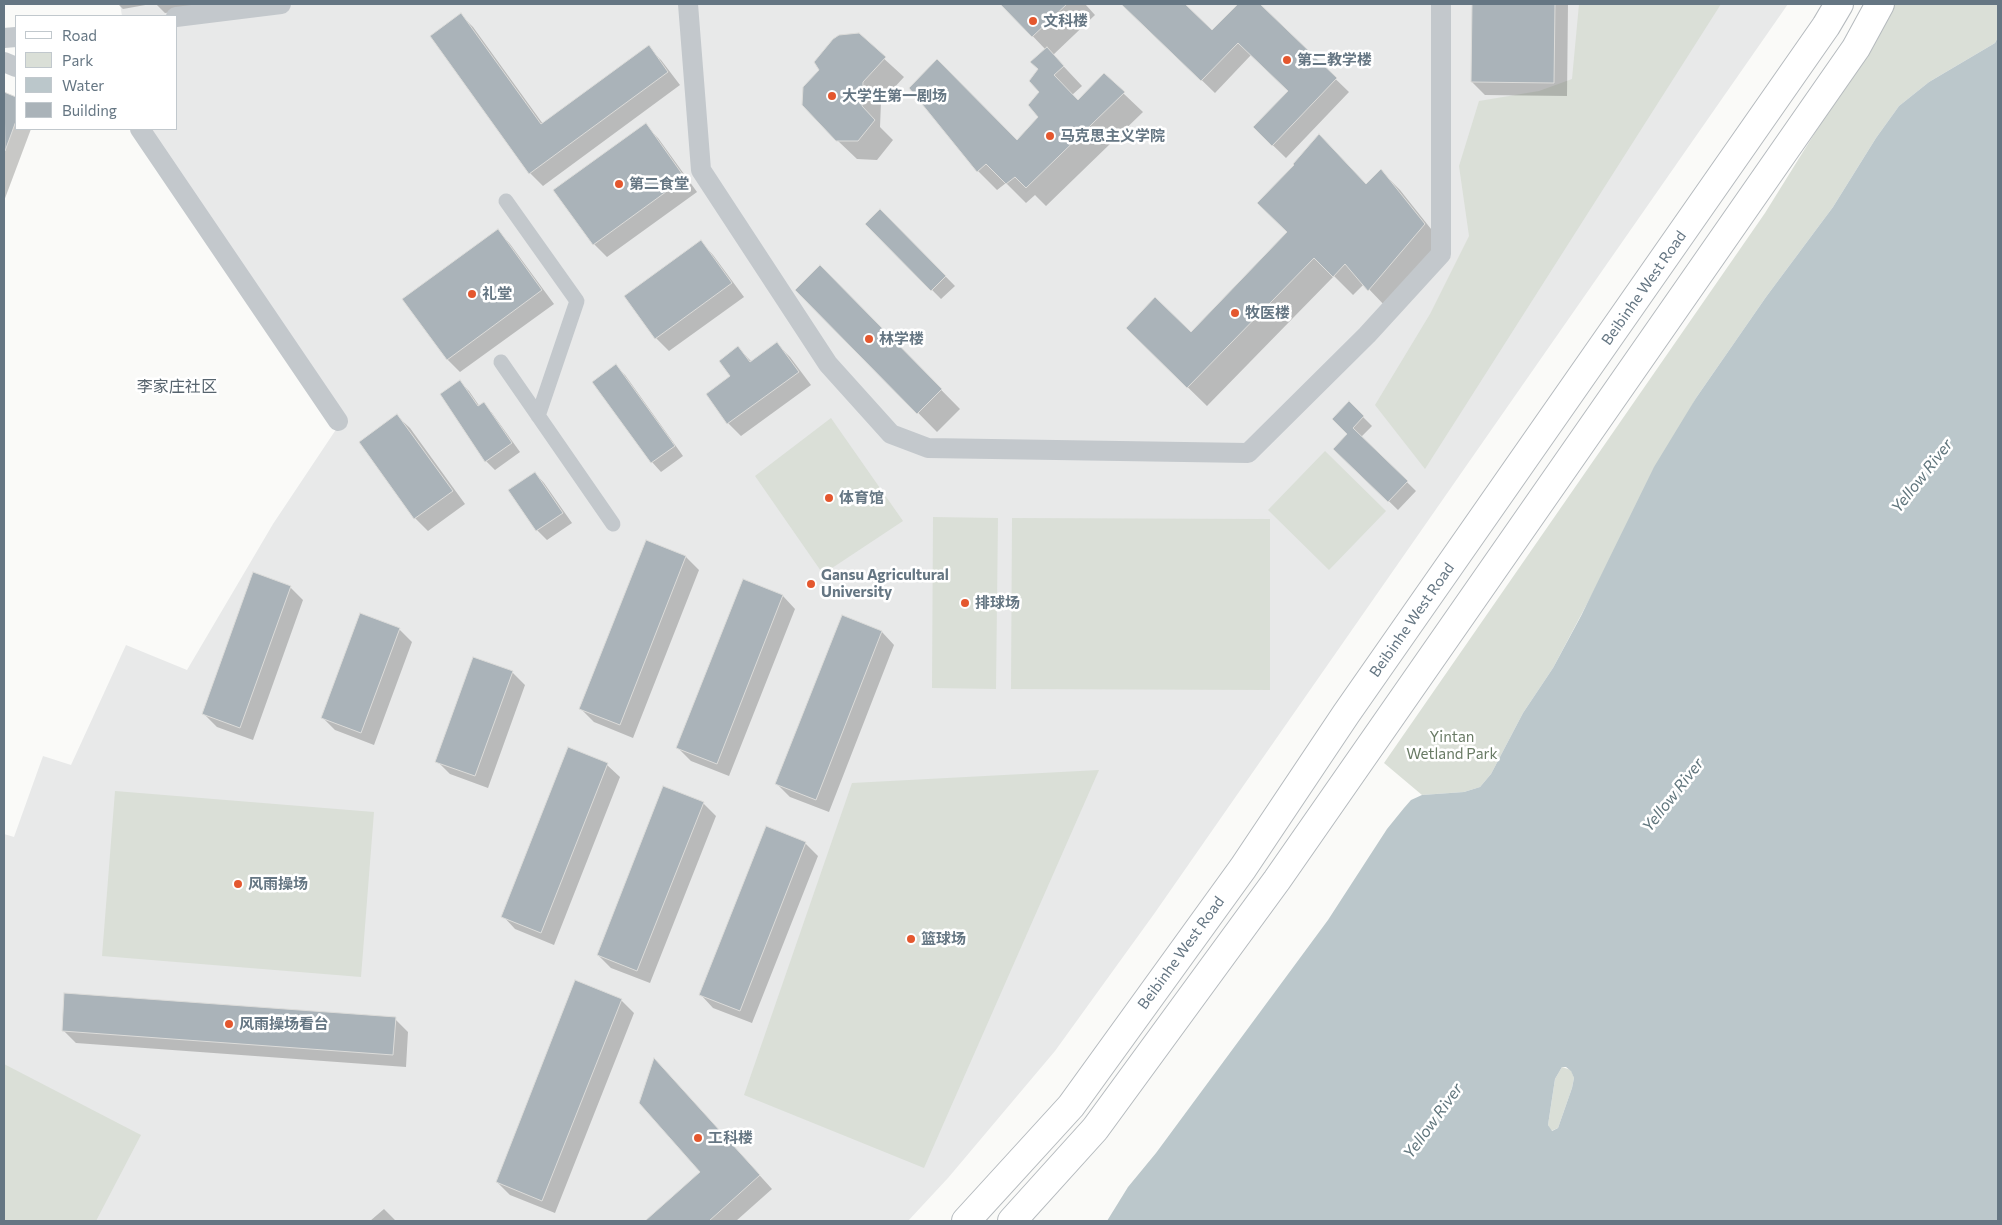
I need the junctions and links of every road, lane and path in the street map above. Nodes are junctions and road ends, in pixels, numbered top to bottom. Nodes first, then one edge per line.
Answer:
1 (281, 4) edge
2 (688, 4) edge
3 (1441, 4) edge
4 (1839, 4) edge
5 (1880, 4) edge
6 (178, 17) edge
7 (141, 130) edge
8 (506, 202) dead end
9 (501, 362) dead end
10 (538, 416) junction
11 (338, 421) dead end
12 (613, 524) dead end
13 (1346, 714) junction
14 (1377, 737) junction
15 (966, 1221) edge
16 (1012, 1221) edge

1 - 6 street
2 - 3 street
4 - 13 main road, Beibinhe West Road
5 - 14 main road
7 - 11 street
8 - 10 street
9 - 10 street
10 - 12 street
13 - 14 main road
13 - 15 main road, Beibinhe West Road
14 - 16 main road

